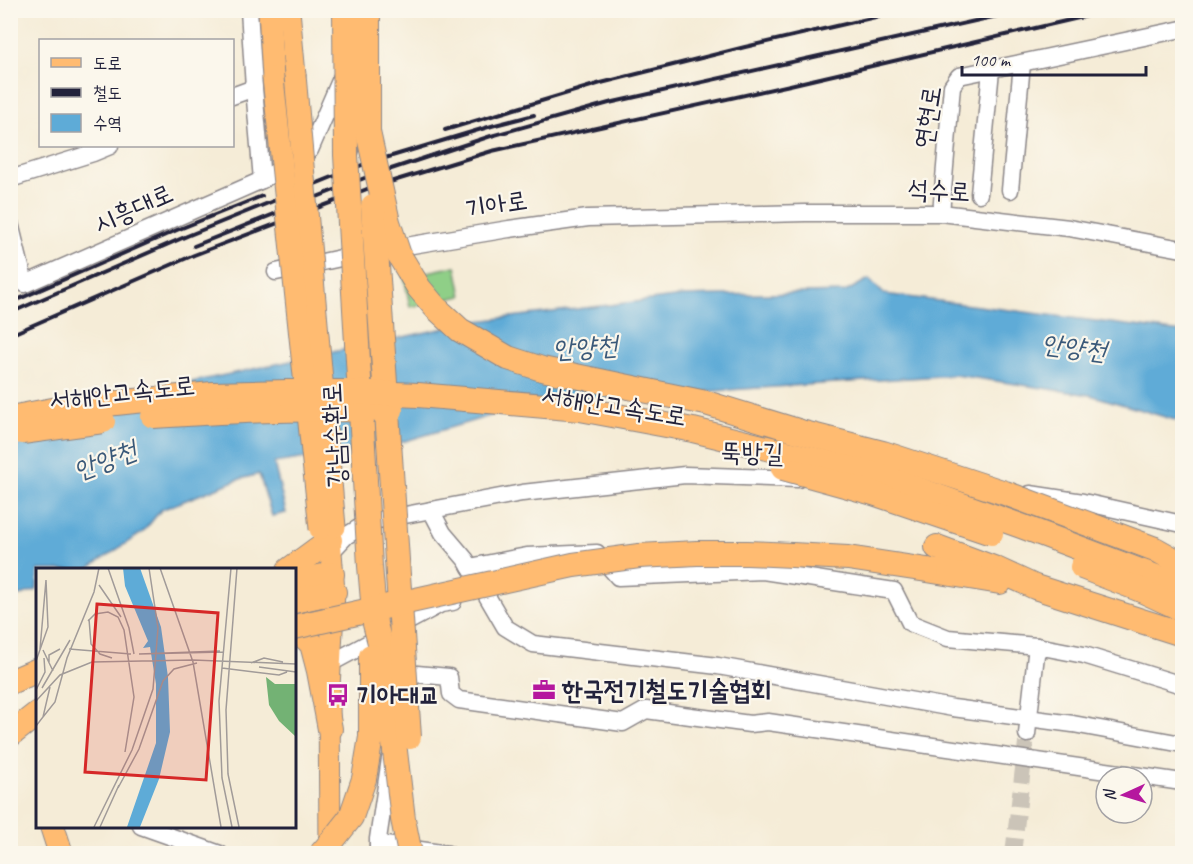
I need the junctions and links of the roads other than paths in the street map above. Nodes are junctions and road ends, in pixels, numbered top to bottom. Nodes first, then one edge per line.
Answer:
1 (249, 10) edge
2 (269, 10) edge
3 (289, 10) edge
4 (345, 10) edge
5 (370, 10) edge
6 (1182, 29) edge
7 (1022, 64) junction
8 (991, 70) junction
9 (254, 87) junction
10 (234, 95) edge
11 (369, 132) junction
12 (108, 147) edge
13 (10, 179) edge
14 (262, 180) junction
15 (1010, 190) dead end
16 (979, 194) dead end
17 (941, 213) junction
18 (690, 216) joint
19 (11, 230) edge
20 (1182, 249) edge
21 (14, 254) edge
22 (276, 272) dead end
23 (10, 418) edge
24 (10, 434) edge
25 (431, 510) junction
26 (1182, 524) edge
27 (937, 547) dead end
28 (330, 550) junction
29 (1182, 564) edge
30 (470, 567) junction
31 (293, 568) edge
32 (296, 581) edge
33 (1144, 582) junction
34 (1182, 586) edge
35 (1035, 587) junction
36 (296, 598) edge
37 (491, 603) junction
38 (1182, 609) edge
39 (375, 624) junction
40 (296, 627) edge
41 (296, 629) edge
42 (1182, 634) edge
43 (1037, 646) junction
44 (331, 663) junction
45 (36, 671) edge
46 (10, 682) edge
47 (1182, 686) edge
48 (36, 715) edge
49 (1028, 726) junction
50 (330, 729) junction
51 (10, 735) edge
52 (1182, 744) edge
53 (1182, 782) edge
54 (53, 828) edge
55 (147, 828) edge
56 (378, 849) edge
57 (61, 854) edge
58 (220, 854) edge
59 (321, 854) edge
60 (330, 854) edge
61 (410, 854) edge
62 (425, 854) edge
63 (448, 854) edge

1 - 9 street
2 - 28 main road, bridge
3 - 28 main road, bridge
4 - 39 highway, 강남순환로, bridge
5 - 11 highway, bridge
5 - 14 street, 시흥대로
6 - 7 street, 연현로
7 - 8 street, 연현로
7 - 15 street
8 - 16 street
8 - 17 street, 연현로
9 - 10 street
9 - 14 street
11 - 29 highway, bridge
11 - 62 highway, 강남순환로, bridge
12 - 13 street
14 - 21 street, 시흥대로
17 - 18 street, 석수로
17 - 20 street, 석수로
18 - 22 street, 기아로
19 - 21 street
23 - 33 highway, 서해안고속도로, bridge
24 - 33 highway, 서해안고속도로, bridge
25 - 26 street, 뚝방길
25 - 28 street, 뚝방길
25 - 30 street
27 - 35 highway
28 - 31 highway
28 - 32 highway
28 - 36 highway
28 - 44 main road
30 - 37 street
30 - 43 street
33 - 34 highway, 서해안고속도로
33 - 38 highway, 서해안고속도로
35 - 40 highway, bridge
35 - 42 highway
37 - 44 street
37 - 49 street
39 - 59 highway, bridge
39 - 61 highway, 강남순환로, bridge
41 - 50 highway
43 - 47 street
43 - 49 street
44 - 50 main road
45 - 46 highway
48 - 51 highway
49 - 52 street
50 - 60 main road
53 - 56 street
54 - 57 highway, bridge
55 - 58 street
56 - 63 street

